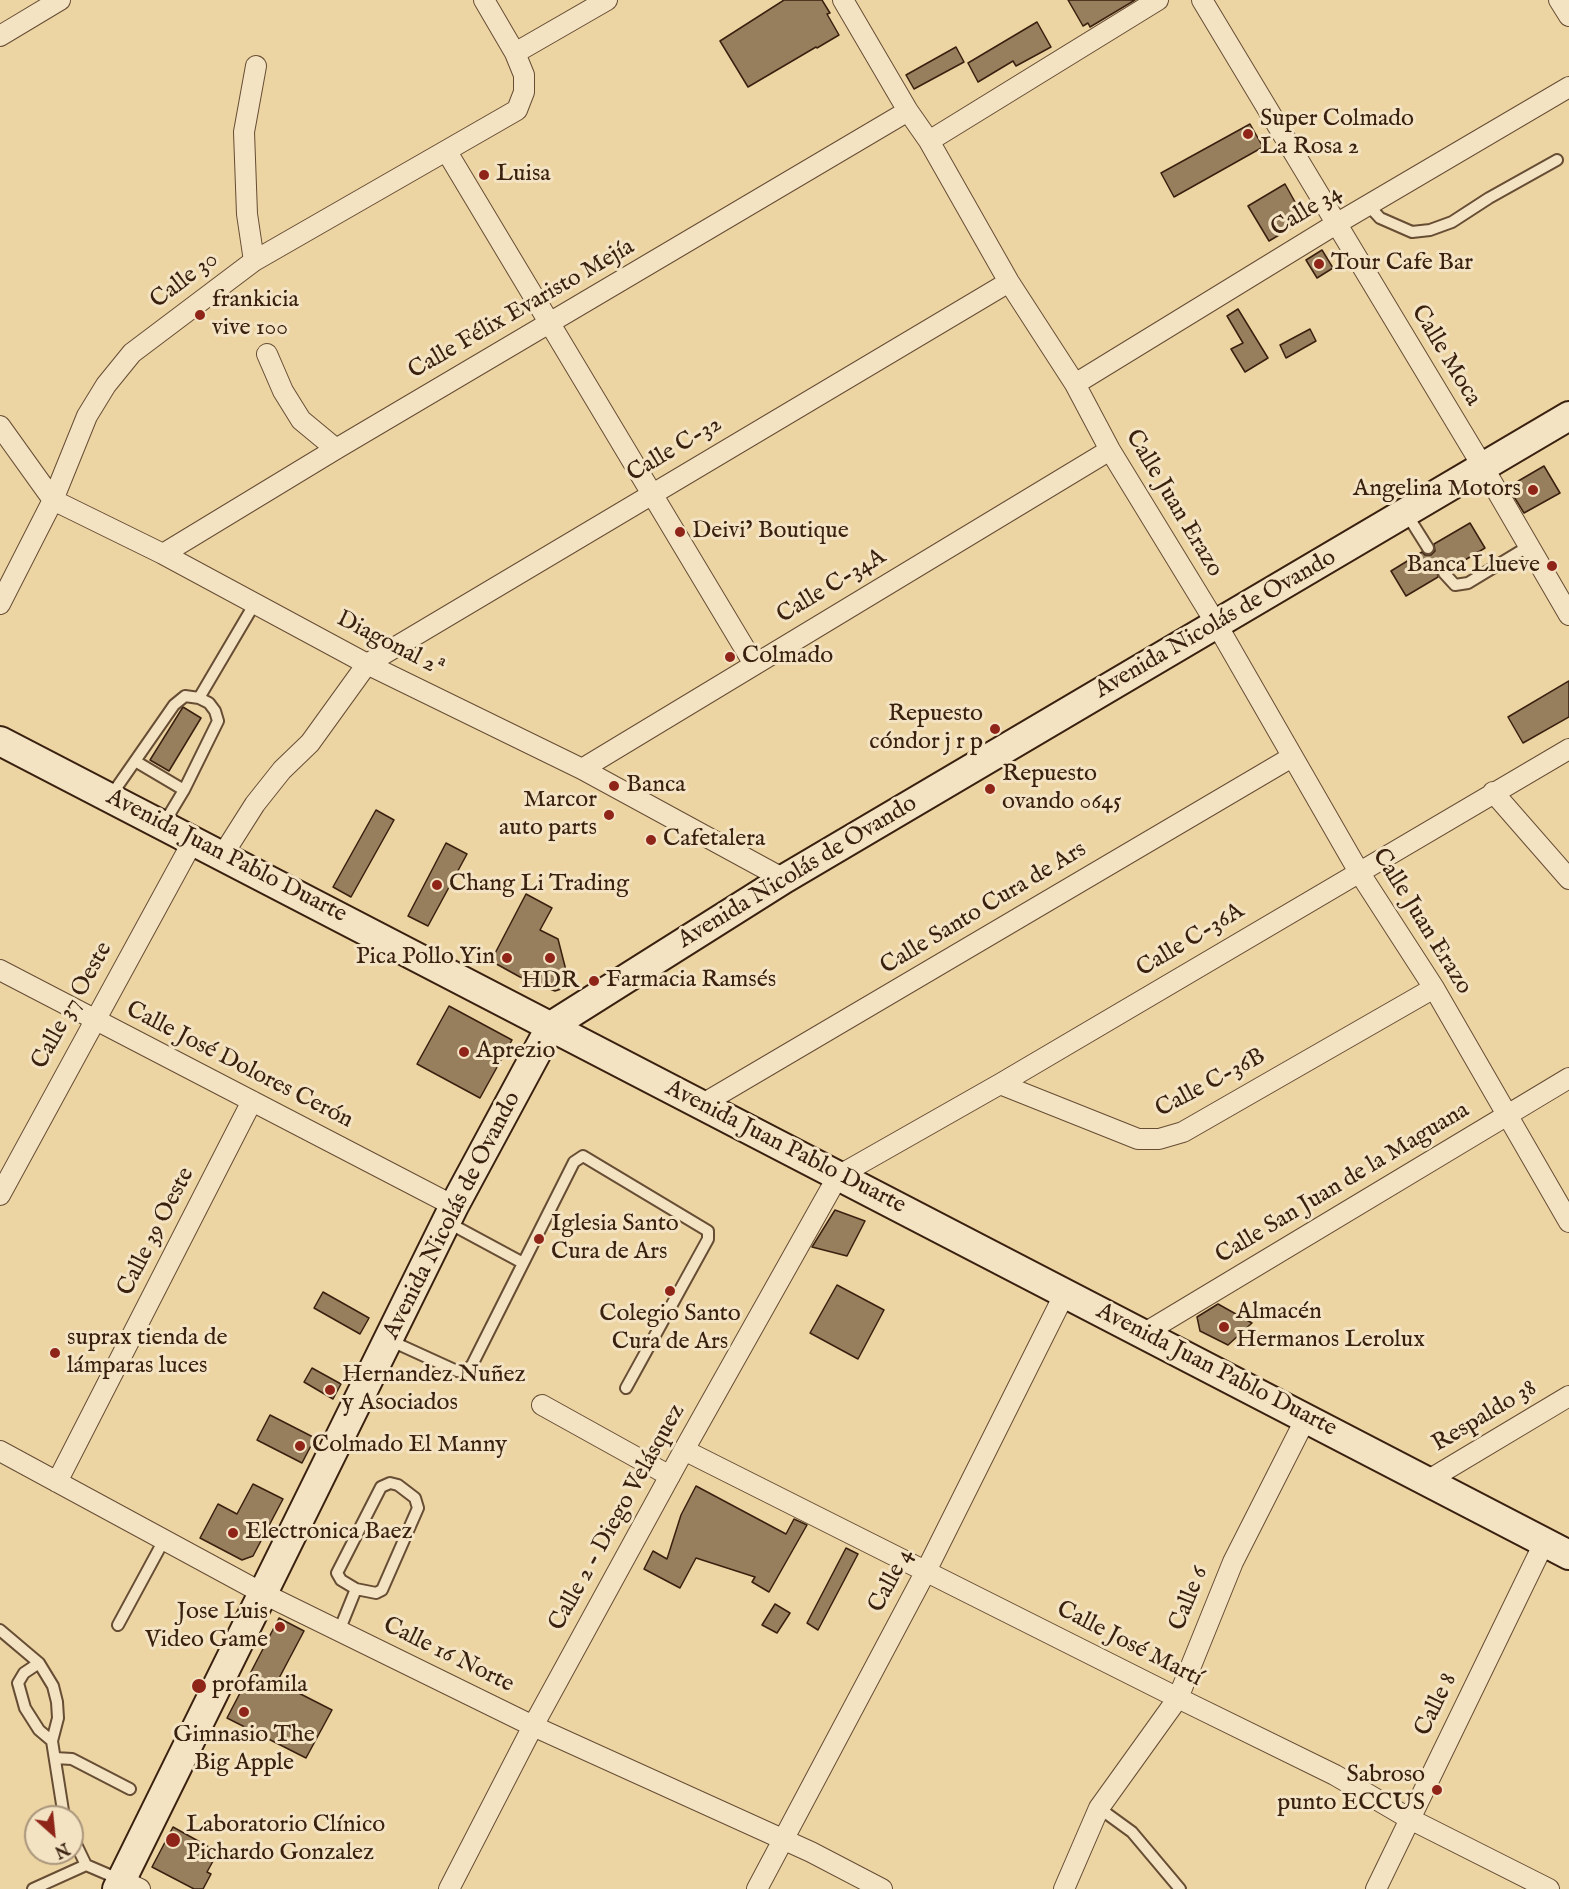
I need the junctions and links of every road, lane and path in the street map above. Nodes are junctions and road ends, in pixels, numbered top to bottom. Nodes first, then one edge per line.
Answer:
1 (60, 0) edge
2 (484, 0) edge
3 (607, 0) edge
4 (843, 0) edge
5 (1158, 0) edge
6 (1202, 0) edge
7 (1559, 0) edge
8 (1569, 16) edge
9 (0, 36) edge
10 (515, 53) junction
11 (256, 66) dead end
12 (1569, 87) edge
13 (908, 111) junction
14 (929, 141) junction
15 (447, 152) junction
16 (1557, 160) dead end
17 (1368, 205) junction
18 (1336, 224) junction
19 (254, 261) junction
20 (1009, 282) junction
21 (549, 324) junction
22 (267, 354) dead end
23 (1075, 384) junction
24 (1569, 416) edge
25 (0, 426) edge
26 (336, 449) junction
27 (1110, 450) junction
28 (1483, 467) junction
29 (651, 494) junction
30 (53, 500) junction
31 (1406, 513) junction
32 (1529, 546) junction
33 (1428, 548) dead end
34 (163, 554) junction
35 (1444, 573) dead end
36 (255, 603) junction
37 (0, 604) edge
38 (1569, 615) edge
39 (1217, 625) junction
40 (367, 664) junction
41 (754, 664) junction
42 (199, 698) junction
43 (0, 741) edge
44 (1569, 749) edge
45 (1292, 757) junction
46 (135, 761) junction
47 (582, 769) junction
48 (184, 790) junction
49 (1493, 792) junction
50 (110, 797) junction
51 (163, 825) junction
52 (193, 841) junction
53 (222, 856) junction
54 (1359, 872) junction
55 (784, 879) junction
56 (1569, 879) edge
57 (0, 970) edge
58 (1434, 988) junction
59 (94, 1019) junction
60 (551, 1026) junction
61 (1569, 1078) edge
62 (1000, 1084) junction
63 (252, 1101) junction
64 (701, 1105) junction
65 (1506, 1115) junction
66 (838, 1176) junction
67 (0, 1195) edge
68 (451, 1214) junction
69 (1569, 1222) edge
70 (523, 1263) junction
71 (1065, 1293) junction
72 (1143, 1334) junction
73 (389, 1339) junction
74 (626, 1388) dead end
75 (1569, 1396) edge
76 (542, 1405) dead end
77 (1306, 1418) junction
78 (684, 1450) junction
79 (0, 1451) edge
80 (670, 1476) junction
81 (1427, 1481) junction
82 (57, 1482) junction
83 (164, 1540) junction
84 (1557, 1549) edge
85 (926, 1571) junction
86 (356, 1589) junction
87 (264, 1594) junction
88 (118, 1625) dead end
89 (0, 1630) edge
90 (339, 1631) junction
91 (39, 1663) junction
92 (1178, 1698) junction
93 (533, 1726) junction
94 (52, 1741) junction
95 (55, 1758) junction
96 (130, 1789) dead end
97 (62, 1805) edge
98 (1099, 1808) junction
99 (1410, 1819) junction
100 (784, 1840) junction
101 (84, 1861) edge
102 (86, 1865) junction
103 (126, 1886) edge
104 (33, 1889) edge
105 (449, 1889) edge
106 (757, 1889) edge
107 (882, 1889) edge
108 (1064, 1889) edge
109 (1180, 1889) edge
110 (1376, 1889) edge
111 (1549, 1889) edge

1 - 9 street
2 - 10 street
3 - 10 street
4 - 13 street, Calle Juan Erazo
5 - 14 street
6 - 18 street, Calle Moca
7 - 8 street
10 - 15 street, Calle 30
11 - 19 street
12 - 17 street, Calle 34
13 - 14 street, Calle Juan Erazo
13 - 21 street, Calle Félix Evaristo Mejía
14 - 20 street, Calle Juan Erazo
15 - 19 street, Calle 30
15 - 21 street
16 - 17 lane
17 - 18 street, Calle 34
18 - 23 street, Calle 34
18 - 28 street, Calle Moca
19 - 30 street, Calle 30
20 - 23 street, Calle Juan Erazo
20 - 29 street, Calle C-32
21 - 26 street, Calle Félix Evaristo Mejía
21 - 29 street
22 - 26 street
23 - 27 street, Calle Juan Erazo
24 - 28 main road, Avenida Nicolás de Ovando
25 - 30 street, Diagonal 2ª
26 - 34 street, Calle Félix Evaristo Mejía
27 - 39 street, Calle Juan Erazo
27 - 41 street, Calle C-34A
28 - 31 main road, Avenida Nicolás de Ovando
28 - 32 street, Calle Moca
29 - 40 street, Calle C-32
29 - 41 street
30 - 34 street, Diagonal 2ª
30 - 37 street, Calle 30
31 - 33 lane
31 - 39 main road, Avenida Nicolás de Ovando
32 - 35 lane
32 - 38 street, Calle Moca
34 - 36 street, Diagonal 2ª
36 - 40 street, Diagonal 2ª
36 - 42 lane
39 - 45 street, Calle Juan Erazo
39 - 55 main road, Avenida Nicolás de Ovando
40 - 47 street, Diagonal 2ª
40 - 53 street
41 - 47 street, Calle C-34A
42 - 46 lane
42 - 48 lane
43 - 50 main road, Avenida Juan Pablo Duarte
44 - 49 street, Calle C-36A
45 - 54 street, Calle Juan Erazo
45 - 64 street, Calle Santo Cura de Ars
46 - 48 lane
46 - 50 lane
47 - 55 street, Diagonal 2ª
48 - 51 lane
49 - 54 street, Calle C-36A
49 - 56 street
50 - 51 main road, Avenida Juan Pablo Duarte
51 - 52 main road, Avenida Juan Pablo Duarte
52 - 53 main road, Avenida Juan Pablo Duarte
52 - 59 street, Calle 37 Oeste
53 - 60 main road, Avenida Juan Pablo Duarte
54 - 58 street, Calle Juan Erazo
54 - 62 street, Calle C-36A
55 - 60 main road, Avenida Nicolás de Ovando
57 - 59 street, Calle José Dolores Cerón
58 - 62 street, Calle C-36B
58 - 65 street, Calle Juan Erazo
59 - 63 street, Calle José Dolores Cerón
59 - 67 street, Calle 37 Oeste
60 - 64 main road, Avenida Juan Pablo Duarte
60 - 68 main road, Avenida Nicolás de Ovando
61 - 65 street, Calle San Juan de la Maguana
62 - 66 street, Calle C-36A
63 - 68 street, Calle José Dolores Cerón
63 - 82 street, Calle 39 Oeste
64 - 66 main road, Avenida Juan Pablo Duarte
65 - 69 street, Calle Juan Erazo
65 - 72 street, Calle San Juan de la Maguana
66 - 71 main road, Avenida Juan Pablo Duarte
66 - 78 street, Calle 2 - Diego Velásquez
68 - 70 lane
68 - 73 main road, Avenida Nicolás de Ovando
70 - 73 lane
70 - 74 lane
71 - 72 main road, Avenida Juan Pablo Duarte
71 - 85 street, Calle 4
72 - 77 main road, Avenida Juan Pablo Duarte
73 - 87 main road, Avenida Nicolás de Ovando
75 - 81 street, Respaldo 38
76 - 80 street
77 - 81 main road, Avenida Juan Pablo Duarte
77 - 92 street, Calle 6
78 - 80 street, Calle 2 - Diego Velásquez
78 - 85 street, Calle José Martí
79 - 82 street, Calle 16 Norte
80 - 93 street, Calle 2 - Diego Velásquez
81 - 84 main road, Avenida Juan Pablo Duarte
82 - 83 street, Calle 16 Norte
83 - 87 street, Calle 16 Norte
83 - 88 lane
84 - 99 street, Calle 8
85 - 92 street, Calle José Martí
85 - 100 street, Calle 4
86 - 86 lane
86 - 90 lane
87 - 90 street, Calle 16 Norte
87 - 103 main road, Avenida Nicolás de Ovando
89 - 91 lane
90 - 93 street, Calle 16 Norte
91 - 94 lane
91 - 94 lane
92 - 98 street, Calle 6
92 - 99 street, Calle José Martí
93 - 100 street, Calle 16 Norte
93 - 105 street, Calle 2 - Diego Velásquez
94 - 95 lane
95 - 96 lane
95 - 97 lane
98 - 108 street, Calle 6
98 - 109 lane
99 - 110 street, Calle 8
99 - 111 street, Calle José Martí
100 - 106 street, Calle 4
100 - 107 street, Calle 16 Norte
101 - 102 lane
102 - 103 lane
102 - 104 lane

